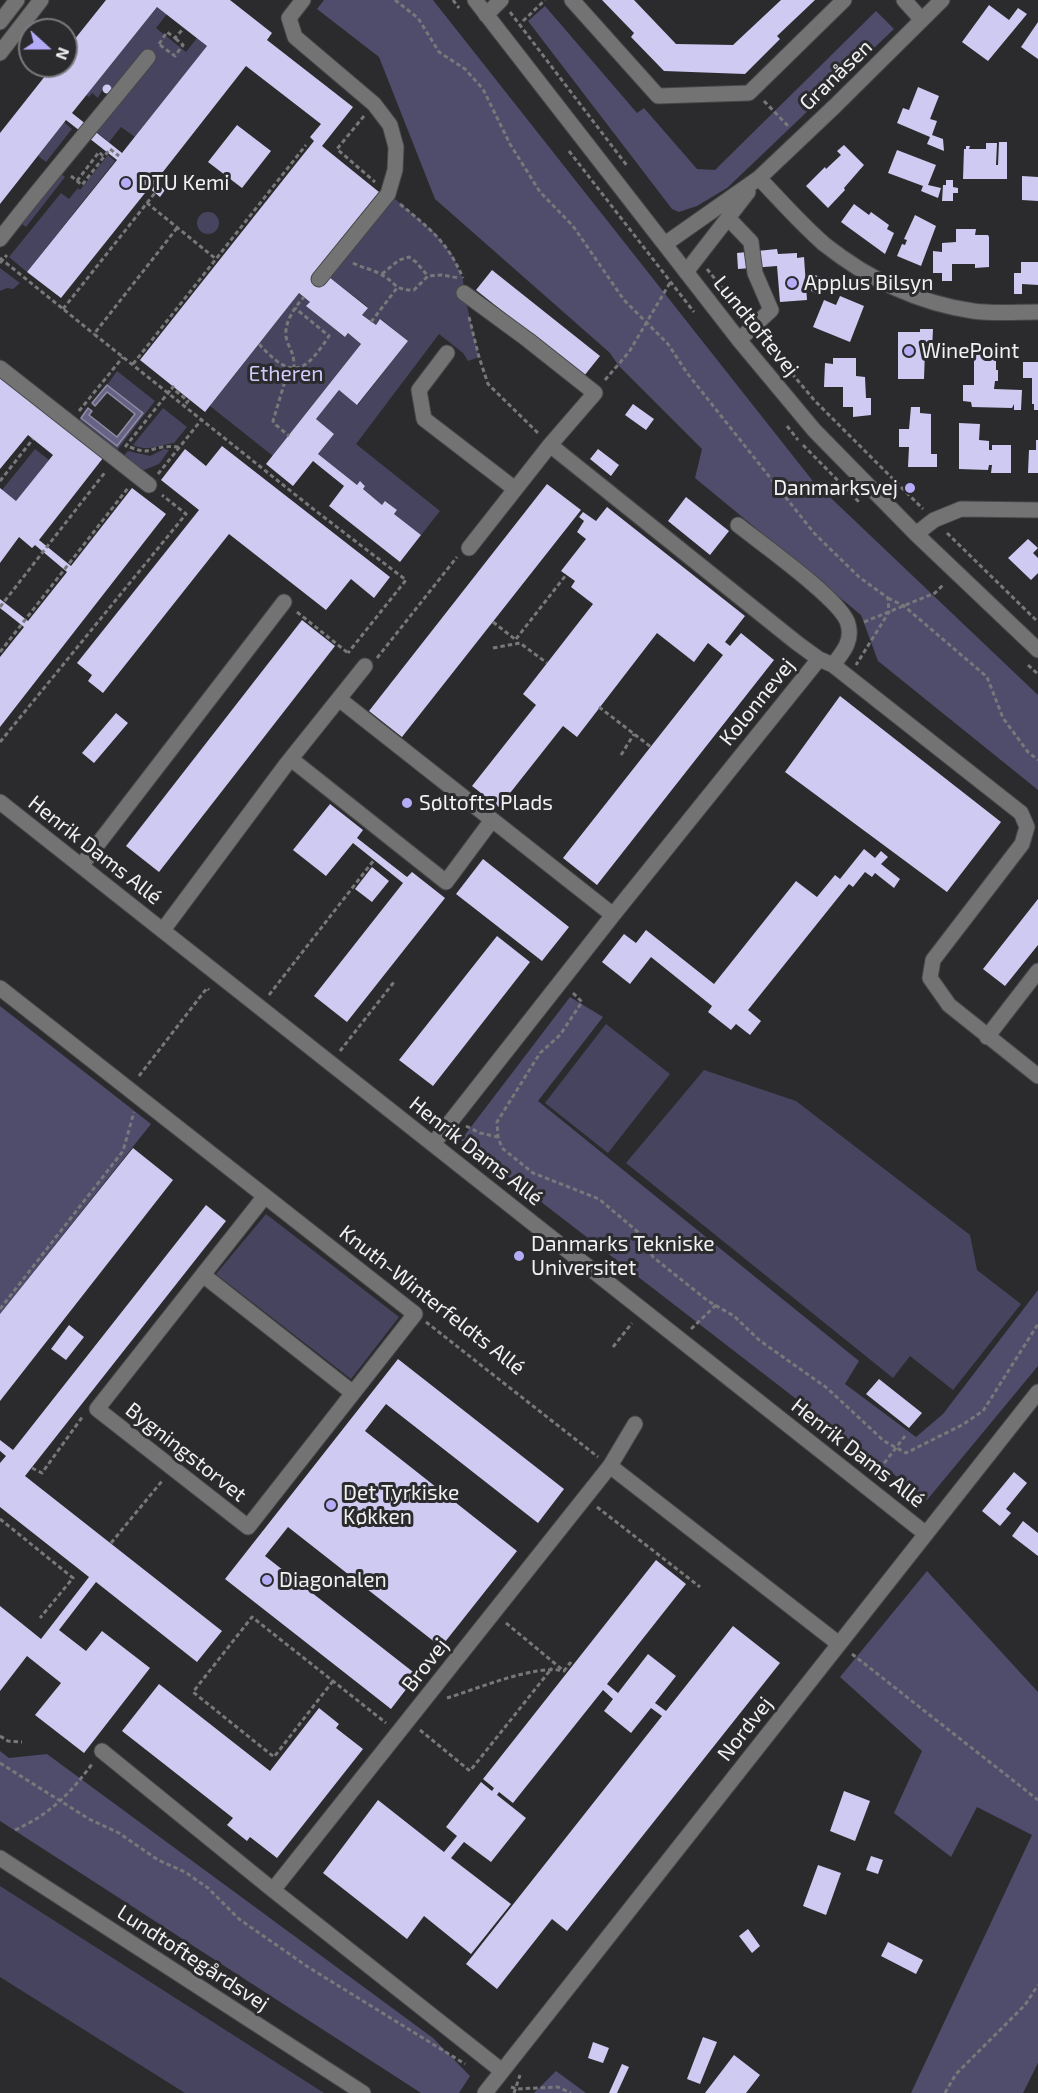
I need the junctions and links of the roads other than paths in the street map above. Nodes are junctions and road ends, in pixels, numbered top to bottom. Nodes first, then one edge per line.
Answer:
1 (17, 0) edge
2 (41, 0) edge
3 (303, 0) edge
4 (475, 0) edge
5 (572, 0) edge
6 (844, 0) edge
7 (904, 0) edge
8 (942, 0) edge
9 (504, 4) edge
10 (486, 15) junction
11 (922, 20) junction
12 (0, 22) edge
13 (154, 49) road end
14 (0, 53) edge
15 (759, 178) junction
16 (728, 218) junction
17 (0, 239) edge
18 (664, 244) junction
19 (686, 272) junction
20 (319, 279) dead end
21 (464, 286) road end
22 (1038, 312) edge
23 (739, 340) junction
24 (447, 353) dead end
25 (0, 368) edge
26 (550, 445) junction
27 (143, 480) road end
28 (515, 489) junction
29 (1038, 510) edge
30 (738, 525) dead end
31 (916, 534) junction
32 (469, 548) road end
33 (284, 602) road end
34 (1038, 650) edge
35 (826, 662) junction
36 (364, 666) road end
37 (339, 699) junction
38 (291, 759) junction
39 (0, 802) edge
40 (492, 820) junction
41 (81, 866) junction
42 (613, 915) junction
43 (163, 930) junction
44 (1038, 971) edge
45 (0, 988) edge
46 (987, 1037) junction
47 (1038, 1076) edge
48 (433, 1144) junction
49 (265, 1196) junction
50 (203, 1275) junction
51 (416, 1314) joint
52 (1038, 1392) edge
53 (353, 1393) junction
54 (635, 1424) dead end
55 (610, 1466) junction
56 (926, 1534) junction
57 (839, 1644) junction
58 (102, 1751) road end
59 (0, 1858) edge
60 (273, 1890) junction
61 (499, 2076) junction
62 (363, 2093) edge
63 (485, 2093) edge

1 - 12 street
2 - 14 street
3 - 20 street
4 - 10 street, Lundtoftevej
5 - 6 street
7 - 11 street
8 - 11 street, Granåsen
9 - 10 street
10 - 18 street, Lundtoftevej
11 - 15 street, Granåsen
13 - 17 street
15 - 16 street, Granåsen
15 - 18 street, Granåsen
15 - 22 street
16 - 19 street, Granåsen
16 - 23 street
18 - 19 street, Lundtoftevej
19 - 23 street, Lundtoftevej
21 - 26 street
23 - 31 street, Lundtoftevej
24 - 28 street
25 - 27 street
26 - 28 street
26 - 35 street, Kolonnevej
28 - 32 street
29 - 31 street
30 - 35 street
31 - 34 street, Lundtoftevej
33 - 41 street
35 - 42 street, Kolonnevej
35 - 46 street
36 - 37 street
37 - 38 street
37 - 40 street
38 - 40 street
38 - 43 street
39 - 41 street, Henrik Dams Allé
40 - 42 street
41 - 43 street, Henrik Dams Allé
42 - 48 street, Kolonnevej
43 - 48 street, Henrik Dams Allé
44 - 46 street
45 - 49 street, Knuth-Winterfeldts Allé
46 - 47 street
48 - 56 street, Henrik Dams Allé
49 - 50 street, Bygningstorvet
49 - 51 street, Knuth-Winterfeldts Allé
50 - 53 street
50 - 53 street, Bygningstorvet
51 - 53 street, Bygningstorvet
52 - 56 street, Nordvej
54 - 55 street, Brovej
55 - 57 street
55 - 60 street, Brovej
56 - 57 street, Nordvej
57 - 61 street, Nordvej
58 - 60 street
59 - 62 street, Lundtoftegårdsvej
60 - 61 street
61 - 63 street, Nordvej

